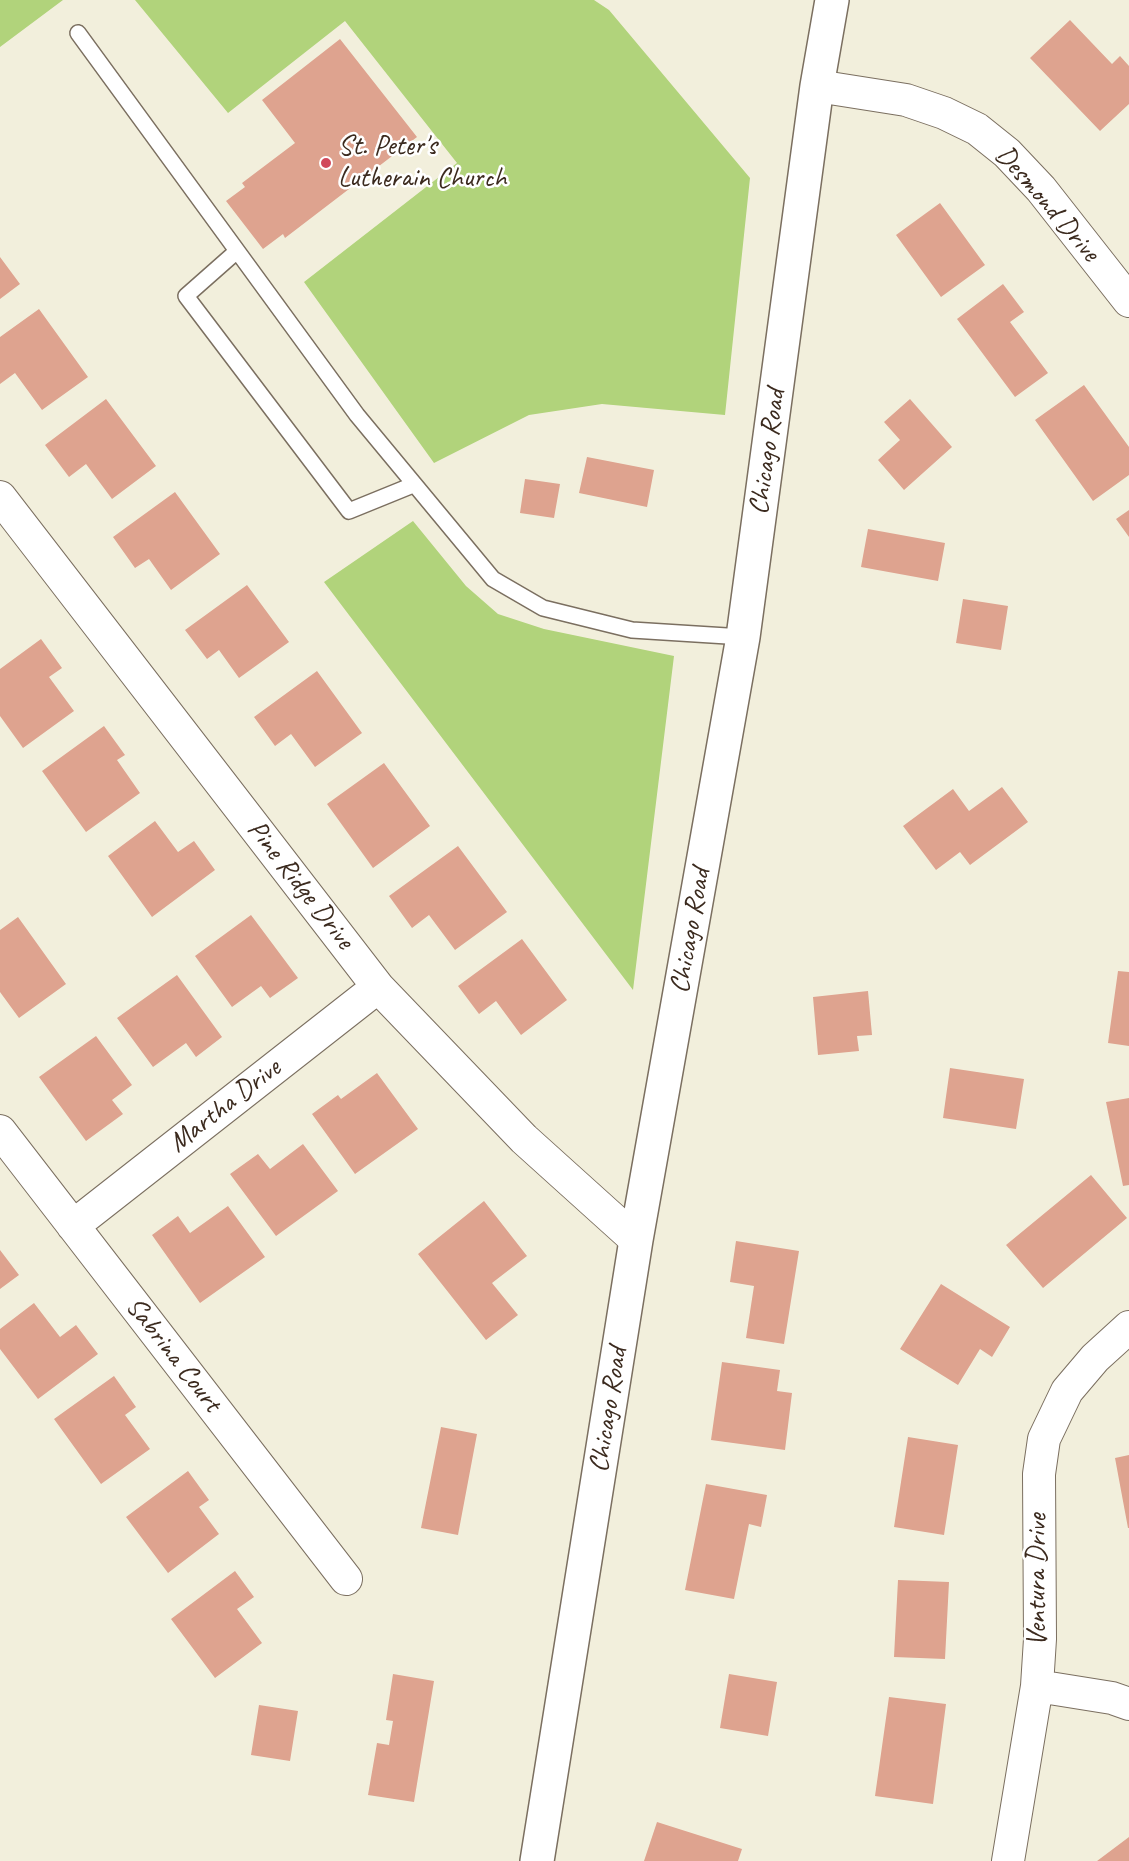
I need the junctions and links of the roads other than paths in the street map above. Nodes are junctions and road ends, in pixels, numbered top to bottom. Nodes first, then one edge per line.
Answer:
1 (832, 0) edge
2 (78, 33) dead end
3 (817, 87) junction
4 (237, 251) junction
5 (1129, 301) edge
6 (413, 485) junction
7 (0, 497) edge
8 (743, 637) junction
9 (378, 987) junction
10 (0, 1131) edge
11 (73, 1226) junction
12 (636, 1240) junction
13 (1129, 1327) edge
14 (346, 1579) dead end
15 (1037, 1686) junction
16 (1129, 1704) edge
17 (537, 1861) edge
18 (1008, 1861) edge

1 - 3 street, Chicago Road
2 - 4 lane
3 - 5 street, Desmond Drive
3 - 8 street, Chicago Road
4 - 6 lane
4 - 6 lane
6 - 8 lane
7 - 9 street, Pine Ridge Drive
8 - 12 street, Chicago Road
9 - 11 street, Martha Drive
9 - 12 street, Pine Ridge Drive
10 - 11 street, Sabrina Court
11 - 14 street, Sabrina Court
12 - 17 street, Chicago Road
13 - 15 street, Ventura Drive
15 - 16 street
15 - 18 street, Ventura Drive

